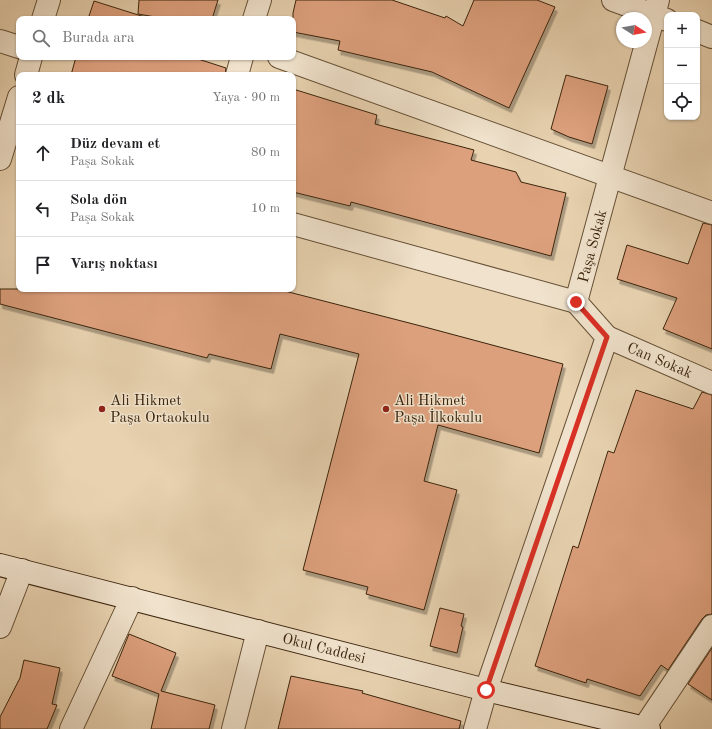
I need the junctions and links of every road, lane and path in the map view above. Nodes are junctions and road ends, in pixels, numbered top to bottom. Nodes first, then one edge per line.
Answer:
1 (49, 0) edge
2 (260, 0) edge
3 (613, 0) edge
4 (660, 12) edge
5 (44, 16) edge
6 (255, 16) edge
7 (700, 32) edge
8 (712, 37) edge
9 (0, 41) edge
10 (16, 46) edge
11 (30, 60) edge
12 (241, 60) edge
13 (286, 60) edge
14 (27, 72) edge
15 (237, 72) edge
16 (16, 111) edge
17 (8, 150) edge
18 (610, 176) junction
19 (712, 213) edge
20 (296, 225) edge
21 (576, 302) junction
22 (607, 337) junction
23 (712, 382) edge
24 (0, 565) edge
25 (22, 570) junction
26 (132, 598) junction
27 (0, 626) edge
28 (712, 626) edge
29 (258, 630) junction
30 (486, 690) junction
31 (71, 729) edge
32 (233, 729) edge
33 (475, 729) edge
34 (645, 729) edge

1 - 5 street
2 - 6 street
3 - 4 street
4 - 18 street, Paşa Sokak
7 - 8 street
9 - 10 street
11 - 14 street
12 - 15 street
13 - 18 street
16 - 17 street
18 - 19 street
18 - 21 street, Paşa Sokak
20 - 21 street
21 - 22 street, Paşa Sokak
22 - 23 street, Can Sokak
22 - 30 street
24 - 25 street, Okul Caddesi
25 - 26 street, Okul Caddesi
25 - 27 street
26 - 29 street, Okul Caddesi
26 - 31 street
28 - 34 street
29 - 30 street, Okul Caddesi
29 - 32 street
30 - 33 street
30 - 34 street, Okul Caddesi

